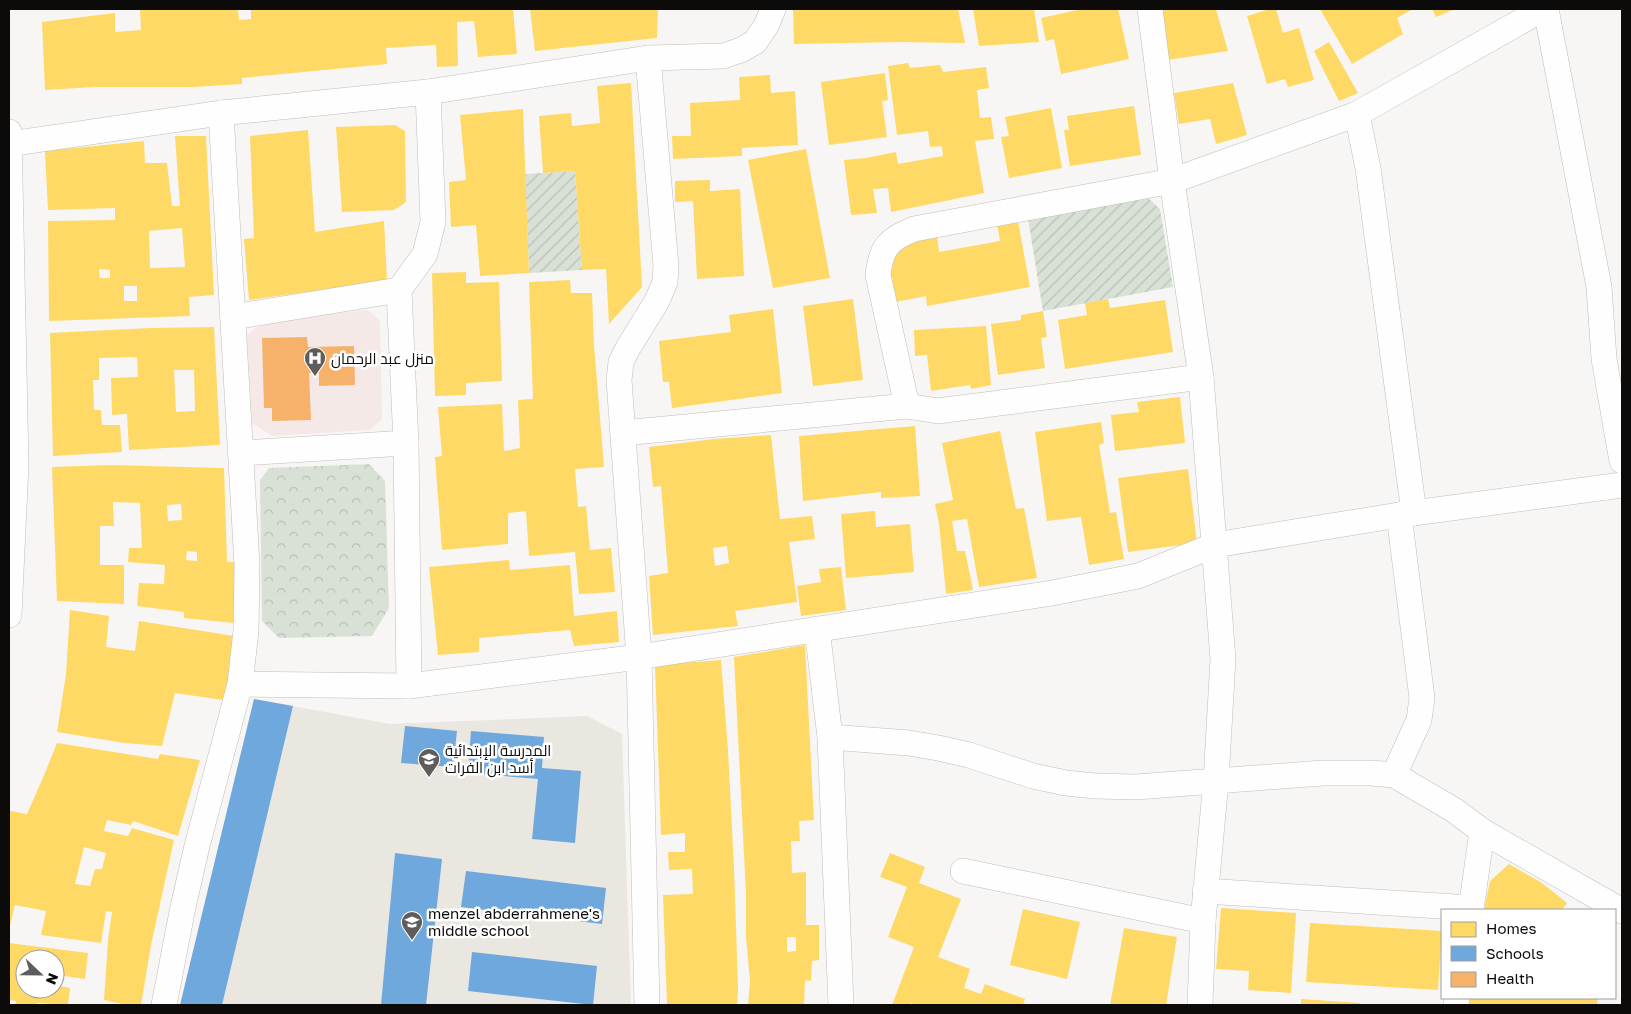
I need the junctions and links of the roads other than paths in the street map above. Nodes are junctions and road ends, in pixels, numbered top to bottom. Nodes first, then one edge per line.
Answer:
1 (773, 9) edge
2 (1150, 9) edge
3 (1545, 9) edge
4 (648, 58) junction
5 (428, 92) junction
6 (221, 113) junction
7 (1357, 114) junction
8 (9, 132) edge
9 (9, 144) edge
10 (1172, 181) junction
11 (398, 290) junction
12 (233, 317) junction
13 (1613, 356) edge
14 (1201, 377) junction
15 (907, 406) junction
16 (623, 434) junction
17 (406, 443) junction
18 (241, 453) junction
19 (1622, 461) edge
20 (1622, 486) edge
21 (1407, 514) junction
22 (1215, 545) junction
23 (10, 566) edge
24 (9, 615) edge
25 (817, 629) junction
26 (638, 656) junction
27 (240, 684) junction
28 (409, 686) junction
29 (830, 737) junction
30 (1394, 775) junction
31 (1216, 781) junction
32 (1482, 831) junction
33 (963, 871) dead end
34 (1206, 891) junction
35 (1471, 909) edge
36 (1622, 911) edge
37 (1203, 921) junction
38 (164, 1005) edge
39 (648, 1005) edge
40 (841, 1005) edge
41 (1200, 1005) edge

1 - 4 street
2 - 10 street
3 - 7 street
3 - 13 street
4 - 5 street
4 - 16 street
5 - 6 street
5 - 11 street
6 - 9 street
6 - 12 street
7 - 10 street
7 - 21 street
8 - 9 street
9 - 23 street
10 - 14 street
10 - 15 street
11 - 12 street
11 - 17 street
12 - 18 street
13 - 19 street
14 - 15 street
14 - 22 street
15 - 16 street
16 - 26 street
17 - 18 street
17 - 28 street
18 - 27 street
20 - 21 street
21 - 22 street
21 - 30 street
22 - 25 street
22 - 31 street
23 - 24 street
25 - 26 street
25 - 29 street
26 - 28 street
26 - 39 street
27 - 28 street
27 - 38 street
29 - 31 street
29 - 40 street
30 - 31 street
30 - 32 street
31 - 34 street
32 - 35 street
32 - 36 street
33 - 37 street
34 - 35 street
34 - 37 street
37 - 41 street

